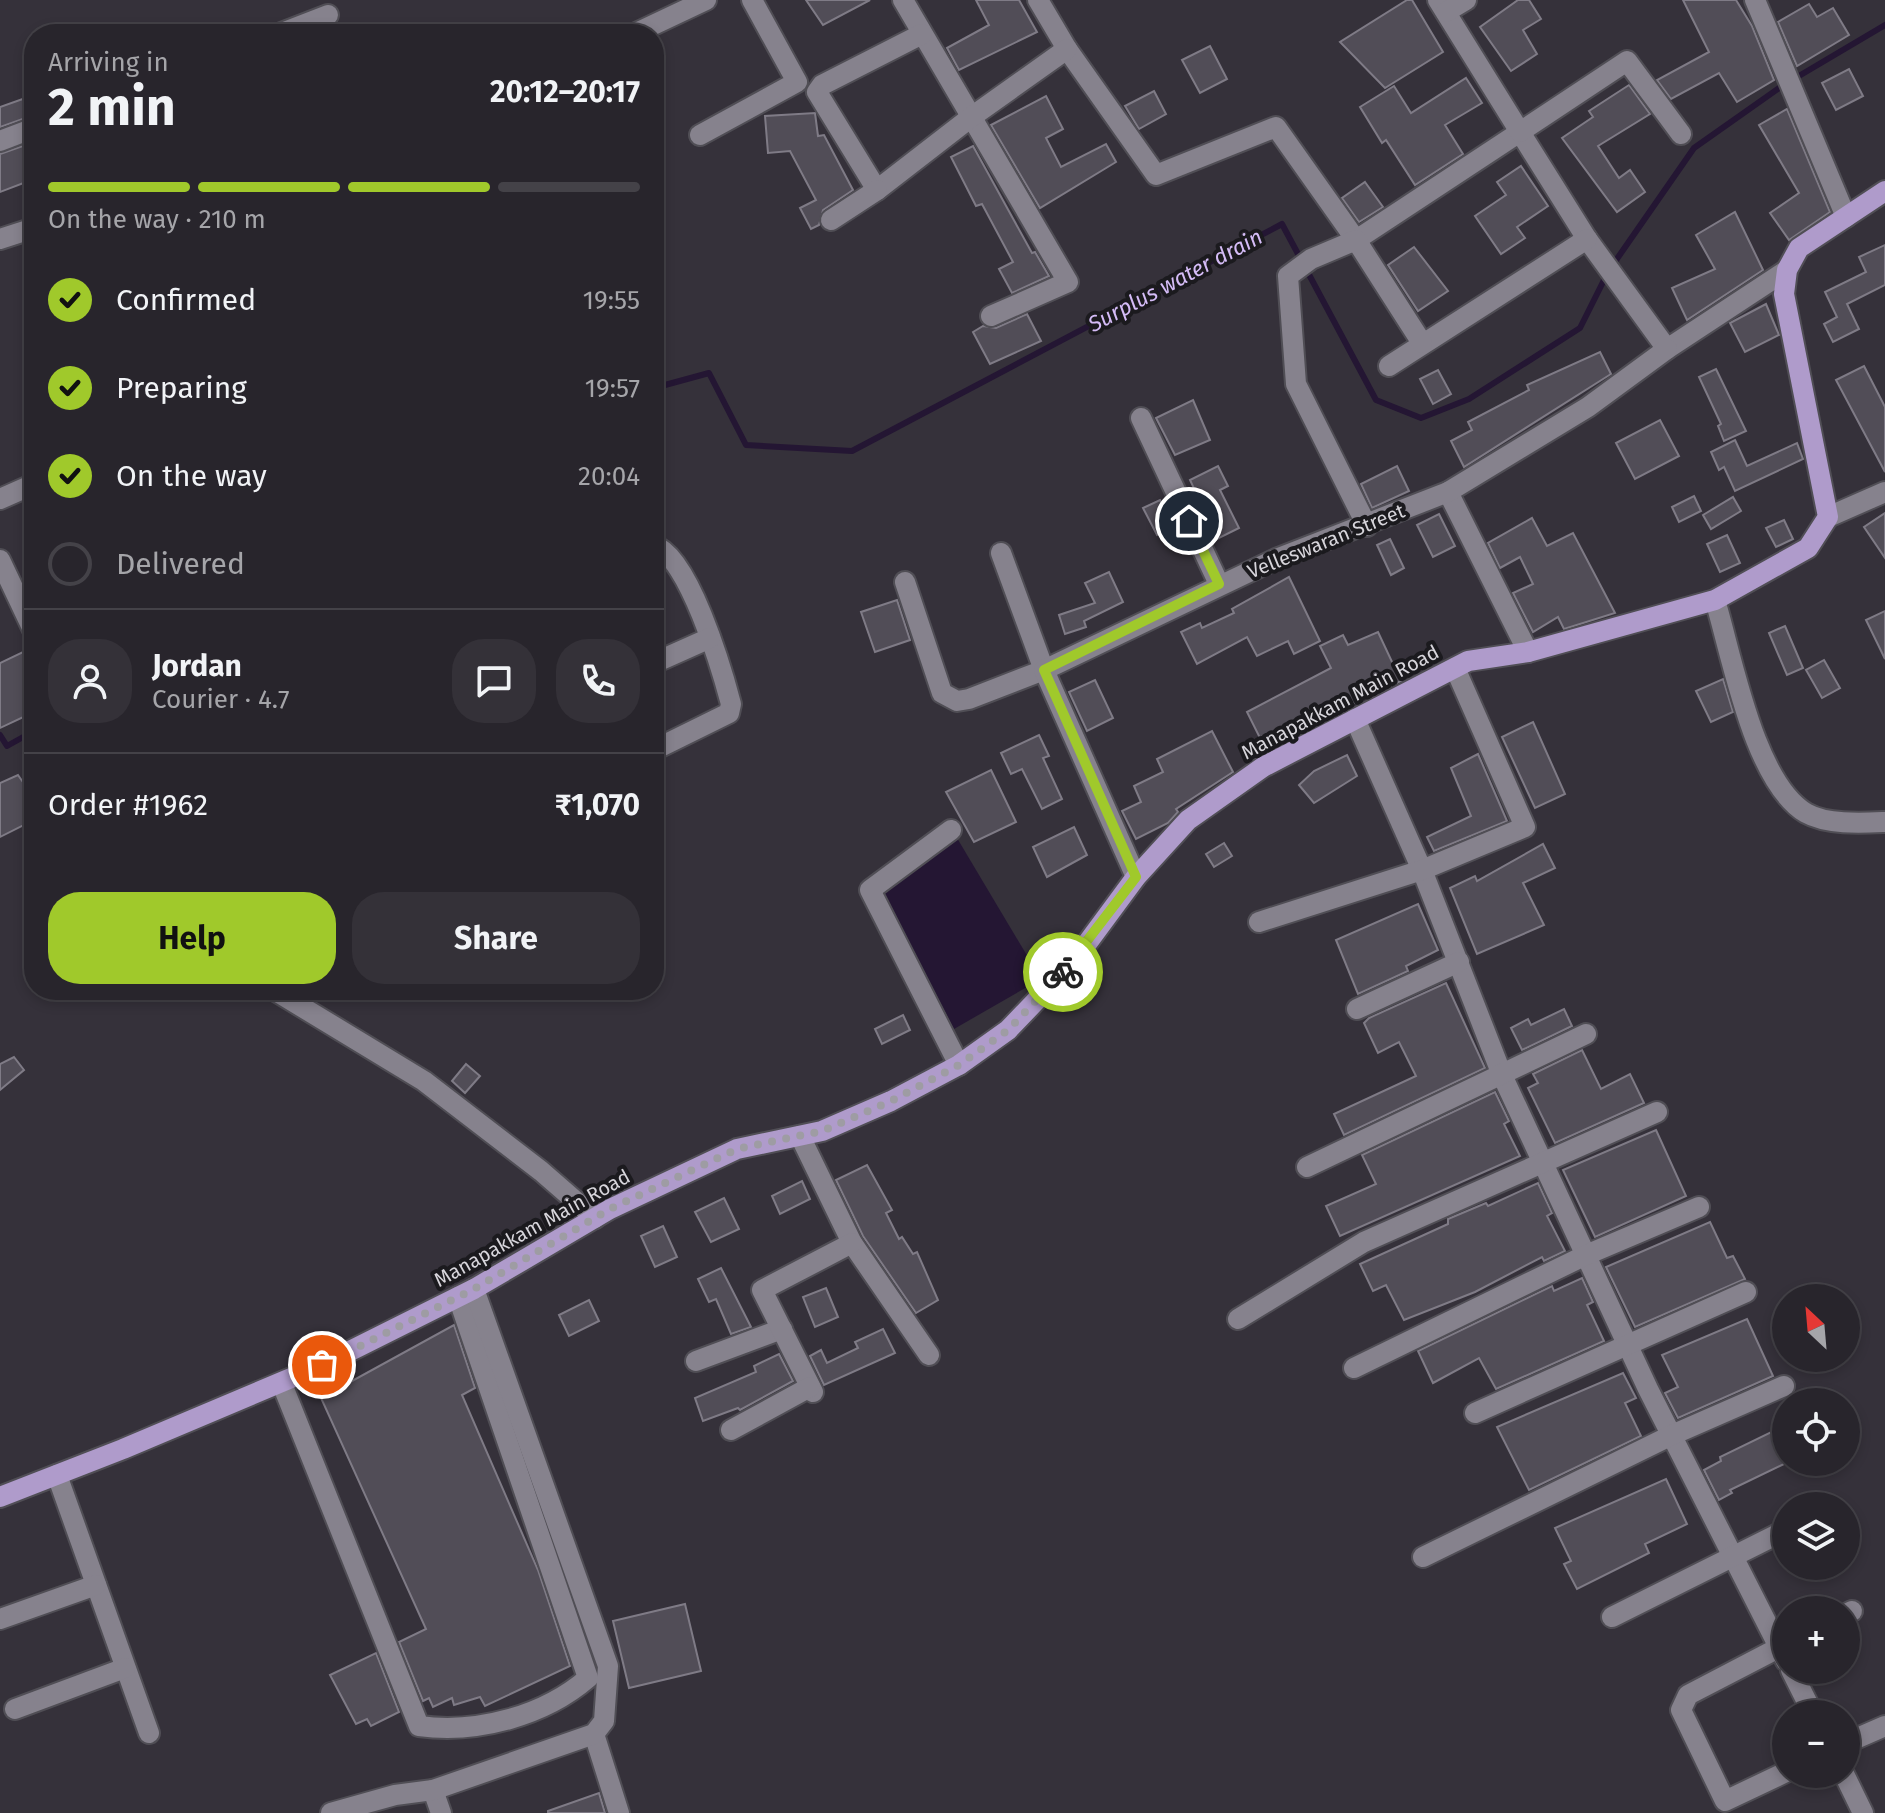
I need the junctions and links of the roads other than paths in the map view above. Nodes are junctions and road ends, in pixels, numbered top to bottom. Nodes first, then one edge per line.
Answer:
1 (706, 0) edge
2 (752, 0) edge
3 (903, 0) edge
4 (1038, 0) edge
5 (1466, 0) edge
6 (1755, 0) edge
7 (1442, 6) edge
8 (328, 15) dead end
9 (305, 24) edge
10 (655, 24) edge
11 (922, 34) junction
12 (1067, 49) junction
13 (970, 118) junction
14 (24, 132) edge
15 (1520, 132) junction
16 (1681, 134) dead end
17 (700, 135) dead end
18 (0, 141) edge
19 (877, 190) junction
20 (1885, 191) edge
21 (1846, 217) junction
22 (831, 220) dead end
23 (24, 231) edge
24 (0, 239) edge
25 (1587, 239) junction
26 (1356, 240) junction
27 (1787, 270) junction
28 (991, 316) dead end
29 (1422, 343) junction
30 (1667, 349) junction
31 (1389, 366) dead end
32 (1141, 418) dead end
33 (24, 488) edge
34 (1448, 492) junction
35 (1885, 492) edge
36 (0, 499) edge
37 (1828, 517) junction
38 (1367, 526) junction
39 (664, 548) edge
40 (1001, 553) dead end
41 (0, 560) edge
42 (905, 582) dead end
43 (1219, 584) junction
44 (1715, 600) junction
45 (24, 611) edge
46 (710, 638) junction
47 (1528, 652) junction
48 (664, 659) edge
49 (1455, 668) junction
50 (1044, 670) junction
51 (1355, 719) junction
52 (664, 745) edge
53 (1885, 822) edge
54 (951, 830) dead end
55 (1422, 870) junction
56 (1136, 877) junction
57 (1259, 922) dead end
58 (1459, 962) junction
59 (290, 1000) edge
60 (1357, 1009) dead end
61 (1586, 1034) dead end
62 (959, 1065) junction
63 (1502, 1075) junction
64 (1657, 1112) dead end
65 (800, 1136) junction
66 (1543, 1162) junction
67 (1307, 1167) dead end
68 (1699, 1207) dead end
69 (595, 1218) junction
70 (852, 1243) junction
71 (1586, 1255) junction
72 (1746, 1292) dead end
73 (466, 1293) junction
74 (1238, 1319) dead end
75 (782, 1329) junction
76 (1627, 1344) junction
77 (929, 1355) dead end
78 (696, 1361) dead end
79 (1354, 1368) dead end
80 (282, 1384) junction
81 (1784, 1386) dead end
82 (1475, 1413) dead end
83 (731, 1430) dead end
84 (1672, 1435) junction
85 (57, 1475) junction
86 (0, 1497) edge
87 (1772, 1537) edge
88 (1423, 1557) dead end
89 (1733, 1557) junction
90 (96, 1585) junction
91 (1612, 1617) dead end
92 (0, 1619) edge
93 (1772, 1629) edge
94 (1772, 1656) edge
95 (125, 1668) junction
96 (15, 1709) dead end
97 (1885, 1726) edge
98 (149, 1733) dead end
99 (594, 1734) junction
100 (1860, 1737) edge
101 (1772, 1779) edge
102 (1851, 1788) edge
103 (433, 1790) junction
104 (331, 1813) edge
105 (441, 1813) edge
106 (619, 1813) edge
107 (1863, 1813) edge

1 - 10 street
2 - 17 street
3 - 11 street
4 - 12 street
5 - 7 street
6 - 21 street
7 - 15 street
8 - 9 street
11 - 13 street
11 - 19 street
12 - 13 street
12 - 26 street
13 - 19 street
13 - 28 street
14 - 18 street
15 - 16 street
15 - 25 street
15 - 26 street
19 - 22 street
20 - 21 main road
21 - 27 main road
23 - 24 street
25 - 29 street
25 - 30 street
26 - 29 street
26 - 38 street
27 - 30 street, Velleswaran Street
27 - 37 main road
29 - 31 street
30 - 34 street, Velleswaran Street
32 - 43 street
33 - 36 street
34 - 38 street, Velleswaran Street
34 - 47 street
35 - 37 street
37 - 44 main road, Manapakkam Main Road
38 - 43 street, Velleswaran Street
39 - 46 street
40 - 50 street
41 - 45 street
42 - 50 street, Velleswaran Street
43 - 50 street, Velleswaran Street
44 - 47 main road, Manapakkam Main Road
44 - 53 street
46 - 48 street
46 - 52 street
47 - 49 main road, Manapakkam Main Road
49 - 51 main road, Manapakkam Main Road
49 - 55 street
50 - 56 street
51 - 55 street
51 - 56 main road, Manapakkam Main Road
54 - 62 street
55 - 57 street
55 - 58 street
56 - 62 main road, Manapakkam Main Road
58 - 60 street
58 - 63 street
59 - 69 street
61 - 63 street
62 - 65 main road, Manapakkam Main Road
63 - 66 street
63 - 67 street
64 - 66 street
65 - 69 main road, Manapakkam Main Road
65 - 70 street
66 - 71 street
66 - 74 street
68 - 71 street
69 - 73 main road, Manapakkam Main Road
70 - 75 street
70 - 77 street
71 - 76 street
71 - 79 street
72 - 76 street
73 - 80 main road, Manapakkam Main Road
73 - 80 street
73 - 99 street
75 - 78 street
75 - 83 street
76 - 82 street
76 - 84 street
80 - 85 main road, Manapakkam Main Road
81 - 84 street
84 - 88 street
84 - 89 street
85 - 86 main road, Manapakkam Main Road
85 - 90 street
87 - 89 street
89 - 91 street
89 - 93 street
90 - 92 street
90 - 95 street
94 - 101 street
95 - 96 street
95 - 98 street
97 - 100 street
99 - 103 street
99 - 106 street
102 - 107 street
103 - 104 street
103 - 105 street

